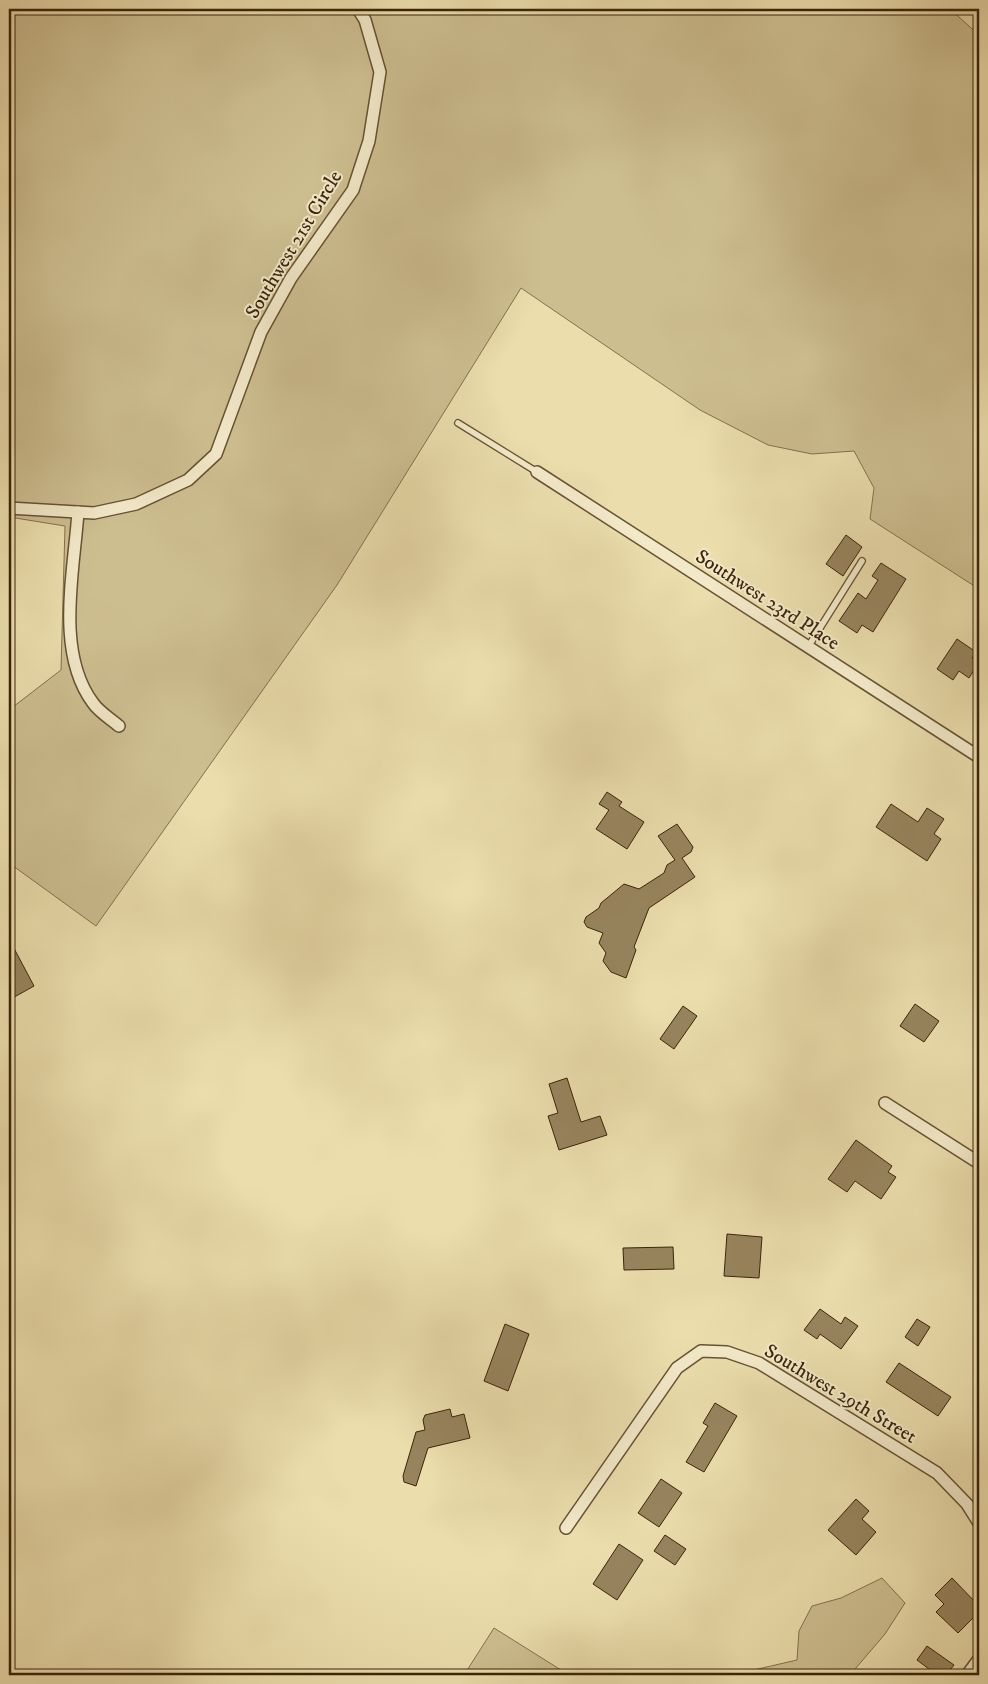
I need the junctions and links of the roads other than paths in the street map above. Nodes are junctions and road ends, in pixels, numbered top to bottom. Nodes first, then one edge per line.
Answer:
1 (358, 9) edge
2 (458, 423) dead end
3 (537, 472) joint
4 (9, 508) edge
5 (78, 512) junction
6 (862, 561) dead end
7 (808, 647) junction
8 (119, 726) dead end
9 (979, 757) edge
10 (884, 1103) dead end
11 (979, 1163) edge
12 (979, 1523) edge
13 (566, 1528) dead end
14 (979, 1660) edge
15 (967, 1675) edge

1 - 5 street, Southwest 21st Circle
2 - 3 lane
3 - 7 street, Southwest 23rd Place
4 - 5 street, Southwest 21st Circle
5 - 8 street
6 - 7 lane
7 - 9 street, Southwest 23rd Place
10 - 11 street
12 - 13 street, Southwest 29th Street
14 - 15 street

